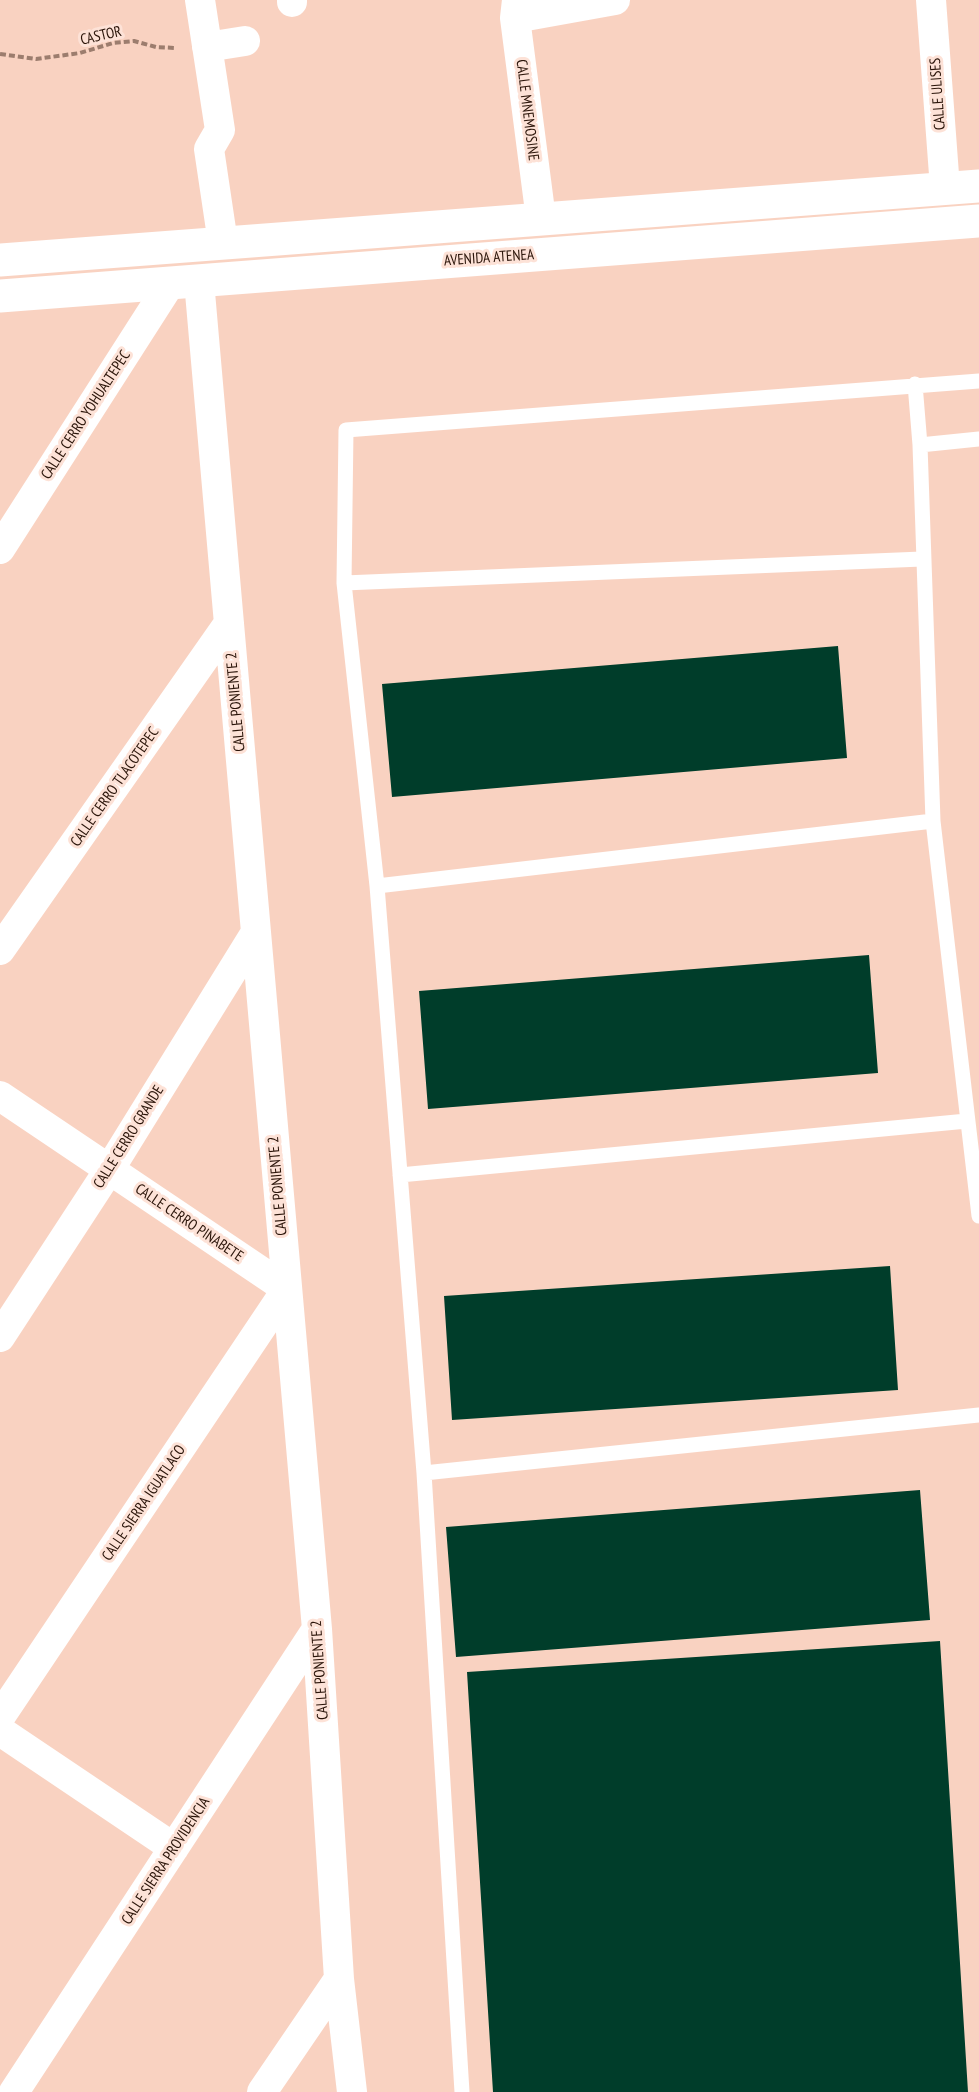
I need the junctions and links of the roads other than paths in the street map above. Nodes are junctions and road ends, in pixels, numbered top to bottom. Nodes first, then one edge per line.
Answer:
1 (200, 0) edge
2 (615, 0) edge
3 (931, 0) edge
4 (516, 9) edge
5 (245, 40) dead end
6 (207, 47) junction
7 (979, 186) edge
8 (945, 188) junction
9 (541, 219) junction
10 (979, 221) edge
11 (223, 243) junction
12 (0, 260) edge
13 (185, 281) junction
14 (0, 296) edge
15 (979, 381) edge
16 (915, 384) junction
17 (979, 439) edge
18 (920, 445) junction
19 (0, 549) edge
20 (922, 559) junction
21 (344, 583) junction
22 (229, 623) junction
23 (933, 821) junction
24 (377, 886) junction
25 (255, 934) junction
26 (0, 950) edge
27 (0, 1096) edge
28 (967, 1121) junction
29 (110, 1170) junction
30 (400, 1175) junction
31 (979, 1216) edge
32 (287, 1289) junction
33 (0, 1337) edge
34 (979, 1415) edge
35 (424, 1473) junction
36 (317, 1629) junction
37 (0, 1717) edge
38 (0, 1731) edge
39 (174, 1848) junction
40 (339, 1979) junction
41 (14, 2092) edge
42 (262, 2092) edge
43 (352, 2092) edge
44 (462, 2092) edge

1 - 6 street
2 - 4 street
3 - 8 street, CALLE ULISES
4 - 9 street, CALLE MNEMOSINE
5 - 6 street
6 - 11 street
7 - 8 street
8 - 9 street
9 - 11 street
10 - 13 street, AVENIDA ATENEA
11 - 12 street
13 - 14 street, AVENIDA ATENEA
13 - 19 street, CALLE CERRO YOHUALTEPEC
13 - 22 street, CALLE PONIENTE 2
15 - 16 lane
16 - 18 lane
16 - 21 lane
17 - 18 lane
18 - 20 lane
20 - 21 lane
20 - 23 lane
21 - 24 lane
22 - 25 street, CALLE PONIENTE 2
22 - 26 street, CALLE CERRO TLACOTEPEC
23 - 24 lane
23 - 28 lane
24 - 30 lane
25 - 29 street, CALLE CERRO GRANDE
25 - 32 street, CALLE PONIENTE 2
27 - 29 street, CALLE CERRO PINABETE
28 - 30 lane
28 - 31 lane
29 - 32 street, CALLE CERRO PINABETE
29 - 33 street, CALLE CERRO GRANDE
30 - 35 lane
32 - 36 street, CALLE PONIENTE 2
32 - 37 street, CALLE SIERRA IGUATLACO
34 - 35 lane
35 - 44 lane
36 - 39 street, CALLE SIERRA PROVIDENCIA
36 - 40 street, CALLE PONIENTE 2
38 - 39 street
39 - 41 street, CALLE SIERRA PROVIDENCIA
40 - 42 street
40 - 43 street, CALLE PONIENTE 2

